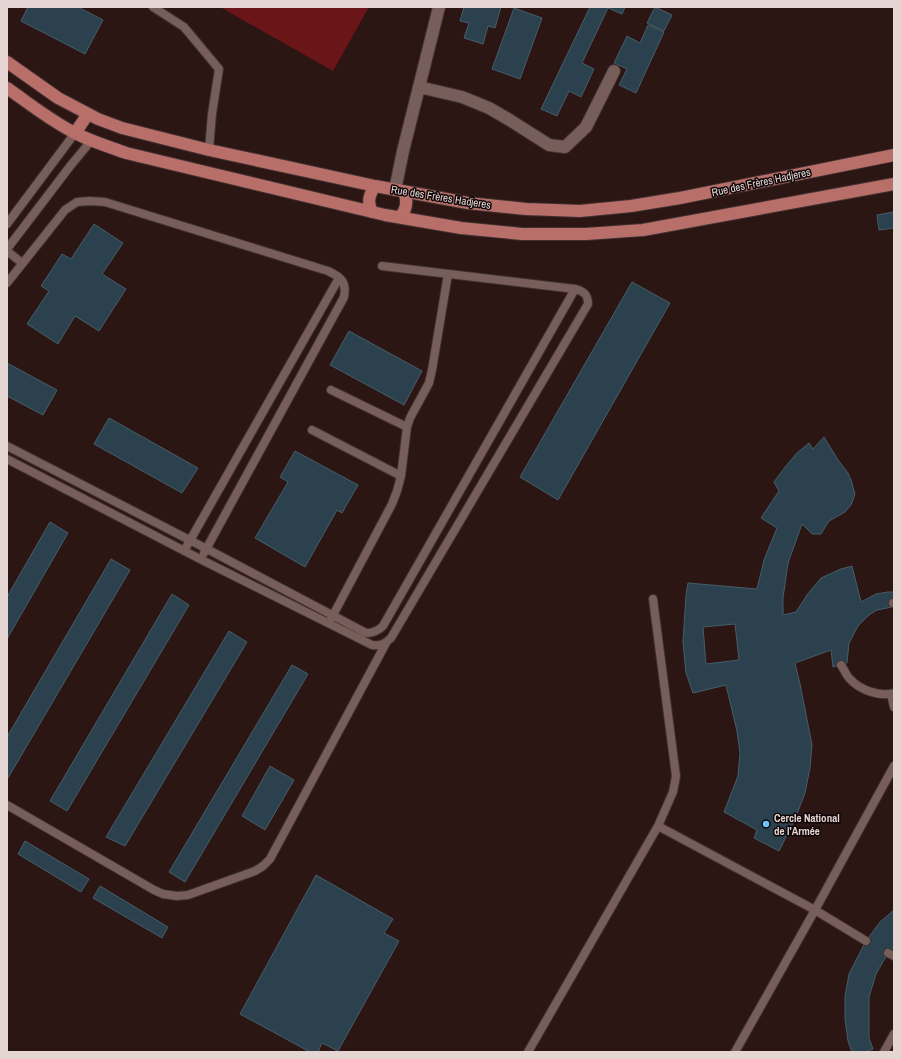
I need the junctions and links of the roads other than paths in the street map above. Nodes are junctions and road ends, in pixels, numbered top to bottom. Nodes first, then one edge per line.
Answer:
1 (154, 7) edge
2 (439, 7) edge
3 (7, 62) edge
4 (614, 71) dead end
5 (419, 86) junction
6 (7, 88) edge
7 (88, 114) junction
8 (75, 133) junction
9 (91, 140) junction
10 (209, 150) junction
11 (894, 155) edge
12 (894, 184) edge
13 (375, 186) junction
14 (399, 191) junction
15 (372, 212) junction
16 (400, 217) junction
17 (7, 224) edge
18 (7, 250) edge
19 (22, 263) junction
20 (382, 266) dead end
21 (448, 274) junction
22 (339, 278) junction
23 (7, 283) edge
24 (576, 289) junction
25 (331, 390) dead end
26 (407, 427) junction
27 (312, 430) dead end
28 (7, 446) edge
29 (7, 458) edge
30 (401, 476) junction
31 (191, 540) junction
32 (207, 549) junction
33 (184, 551) junction
34 (200, 559) junction
35 (653, 599) dead end
36 (333, 615) junction
37 (328, 624) junction
38 (386, 643) junction
39 (841, 665) dead end
40 (893, 693) edge
41 (894, 707) edge
42 (894, 766) edge
43 (7, 805) edge
44 (658, 826) junction
45 (815, 910) junction
46 (866, 941) dead end
47 (894, 1034) edge
48 (528, 1052) edge
49 (735, 1052) edge
50 (884, 1052) edge

1 - 10 lane
2 - 5 street
3 - 7 main road, Rue des Frères Hadjeres
4 - 5 street
5 - 14 street
6 - 8 main road
7 - 8 main road
7 - 10 main road, Rue des Frères Hadjeres
8 - 9 main road
8 - 17 lane
9 - 15 main road
9 - 18 lane
10 - 13 main road, Rue des Frères Hadjeres
11 - 14 main road, Rue des Frères Hadjeres
12 - 16 main road
13 - 14 main road, Rue des Frères Hadjeres
13 - 15 main road
14 - 16 main road
15 - 16 main road
18 - 19 lane
19 - 22 lane
19 - 23 lane
20 - 21 lane
21 - 24 lane
21 - 26 lane
22 - 31 lane
22 - 32 lane
24 - 36 lane
24 - 38 lane
25 - 26 lane
26 - 30 lane
27 - 30 lane
28 - 31 lane
29 - 33 lane
30 - 36 lane
31 - 32 lane
31 - 33 lane
32 - 34 lane
32 - 36 lane
33 - 34 lane
34 - 37 lane
35 - 44 lane
36 - 37 lane
37 - 38 lane
38 - 43 lane
39 - 40 lane
40 - 41 lane
42 - 45 lane
44 - 45 lane
44 - 48 lane
45 - 46 lane
45 - 49 lane
47 - 50 lane

